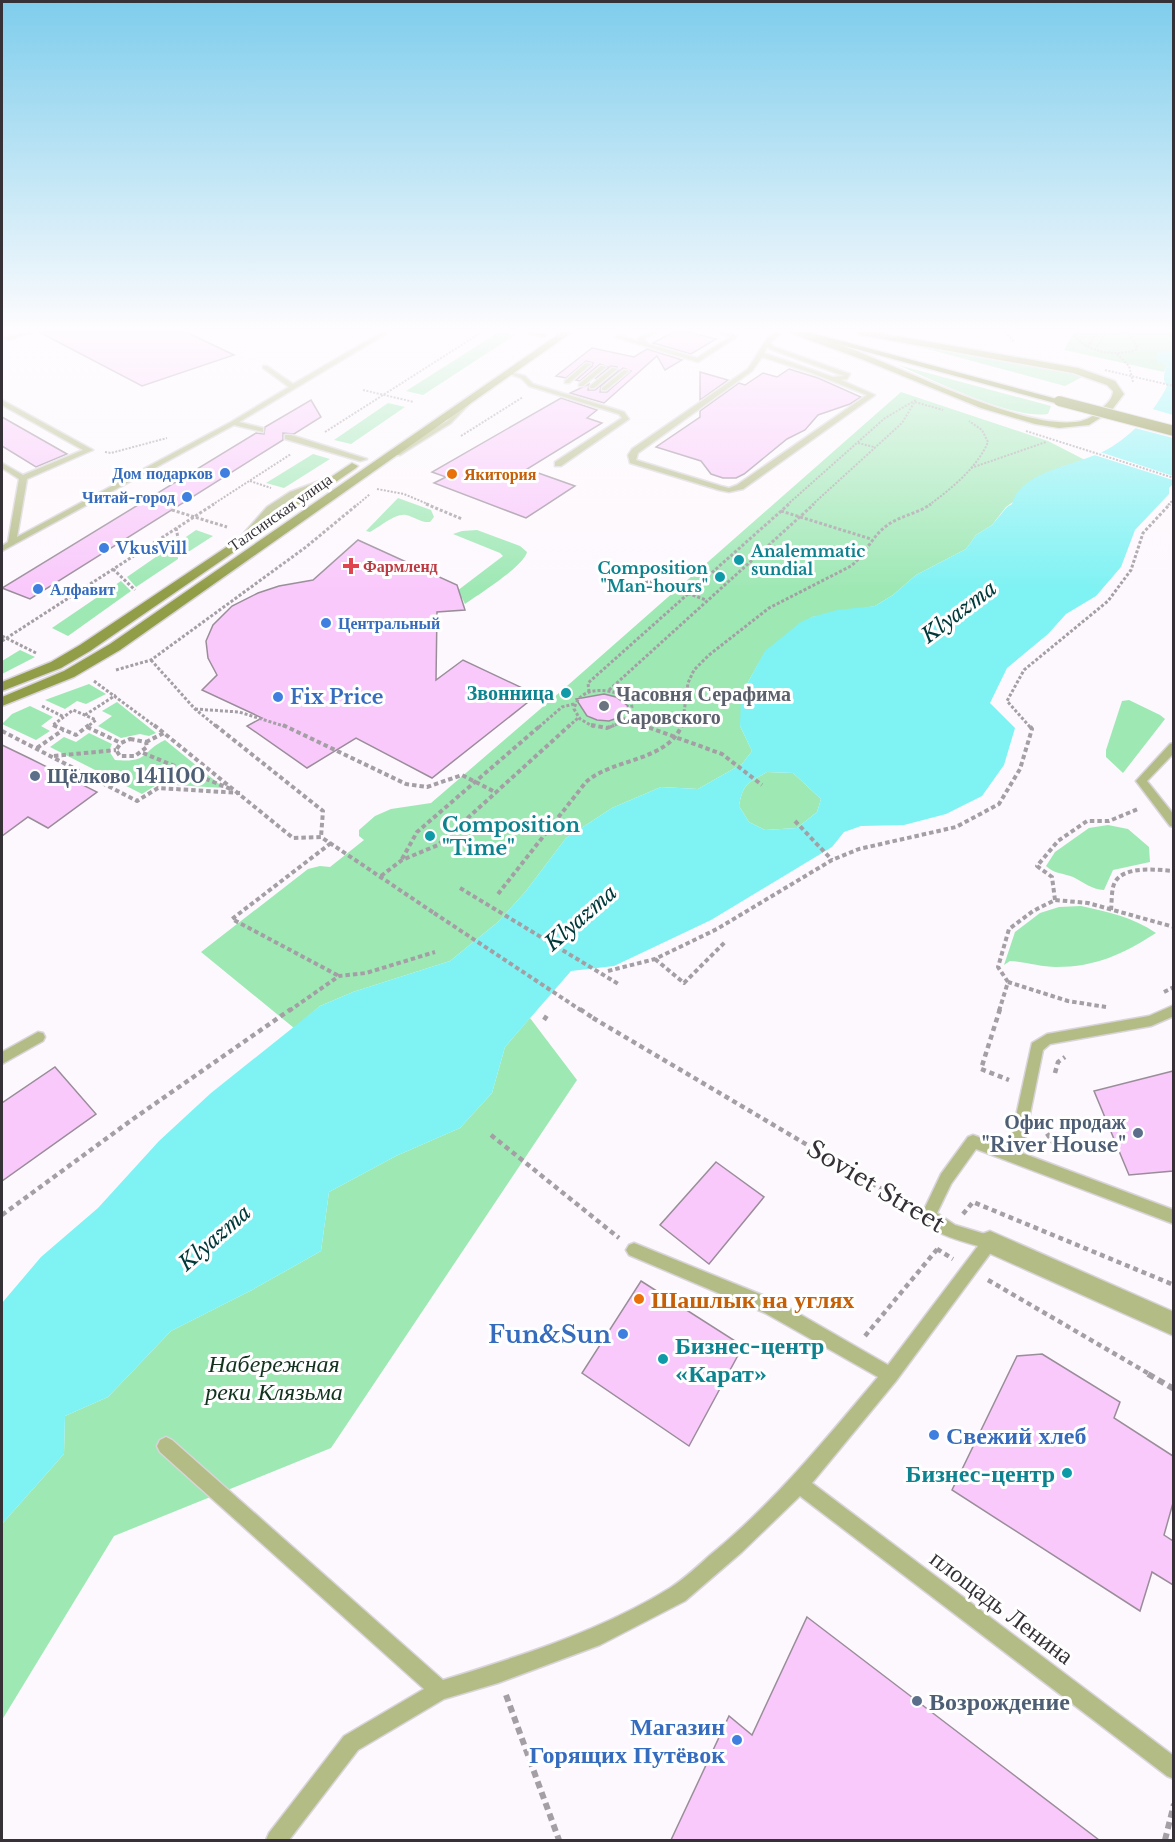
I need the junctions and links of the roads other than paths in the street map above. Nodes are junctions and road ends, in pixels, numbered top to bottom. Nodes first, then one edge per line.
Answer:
1 (31, 418) edge
2 (241, 418) edge
3 (439, 418) edge
4 (625, 418) edge
5 (682, 418) edge
6 (839, 418) edge
7 (1031, 418) edge
8 (1094, 418) edge
9 (1131, 418) edge
10 (232, 423) junction
11 (260, 430) dead end
12 (1173, 431) edge
13 (288, 437) dead end
14 (376, 457) junction
15 (363, 459) junction
16 (558, 464) dead end
17 (2, 465) edge
18 (23, 478) junction
19 (2, 540) edge
20 (12, 543) junction
21 (2, 549) edge
22 (2, 687) edge
23 (2, 702) edge
24 (1173, 746) edge
25 (1173, 823) edge
26 (1173, 1010) edge
27 (38, 1037) dead end
28 (2, 1059) edge
29 (1014, 1156) junction
30 (1173, 1217) edge
31 (990, 1242) junction
32 (634, 1250) road end
33 (1173, 1324) edge
34 (890, 1375) junction
35 (166, 1446) dead end
36 (799, 1485) junction
37 (440, 1691) junction
38 (1173, 1769) edge
39 (276, 1840) edge

1 - 18 lane
2 - 10 lane
3 - 14 main road, Талсинская улица
4 - 16 lane
5 - 6 lane
7 - 8 main road
9 - 12 main road, bridge
10 - 11 lane
10 - 20 lane
13 - 15 lane
14 - 15 main road, Талсинская улица
14 - 23 main road, Талсинская улица
15 - 22 main road, Талсинская улица
17 - 18 lane
18 - 20 lane
19 - 20 lane
20 - 21 lane
24 - 25 lane
26 - 29 lane
27 - 28 lane
29 - 30 lane
29 - 31 lane, Soviet Street
31 - 33 street, Soviet Street
31 - 34 lane
32 - 34 lane
34 - 36 lane
35 - 37 lane
36 - 37 lane
36 - 38 lane, площадь Ленина
37 - 39 lane

